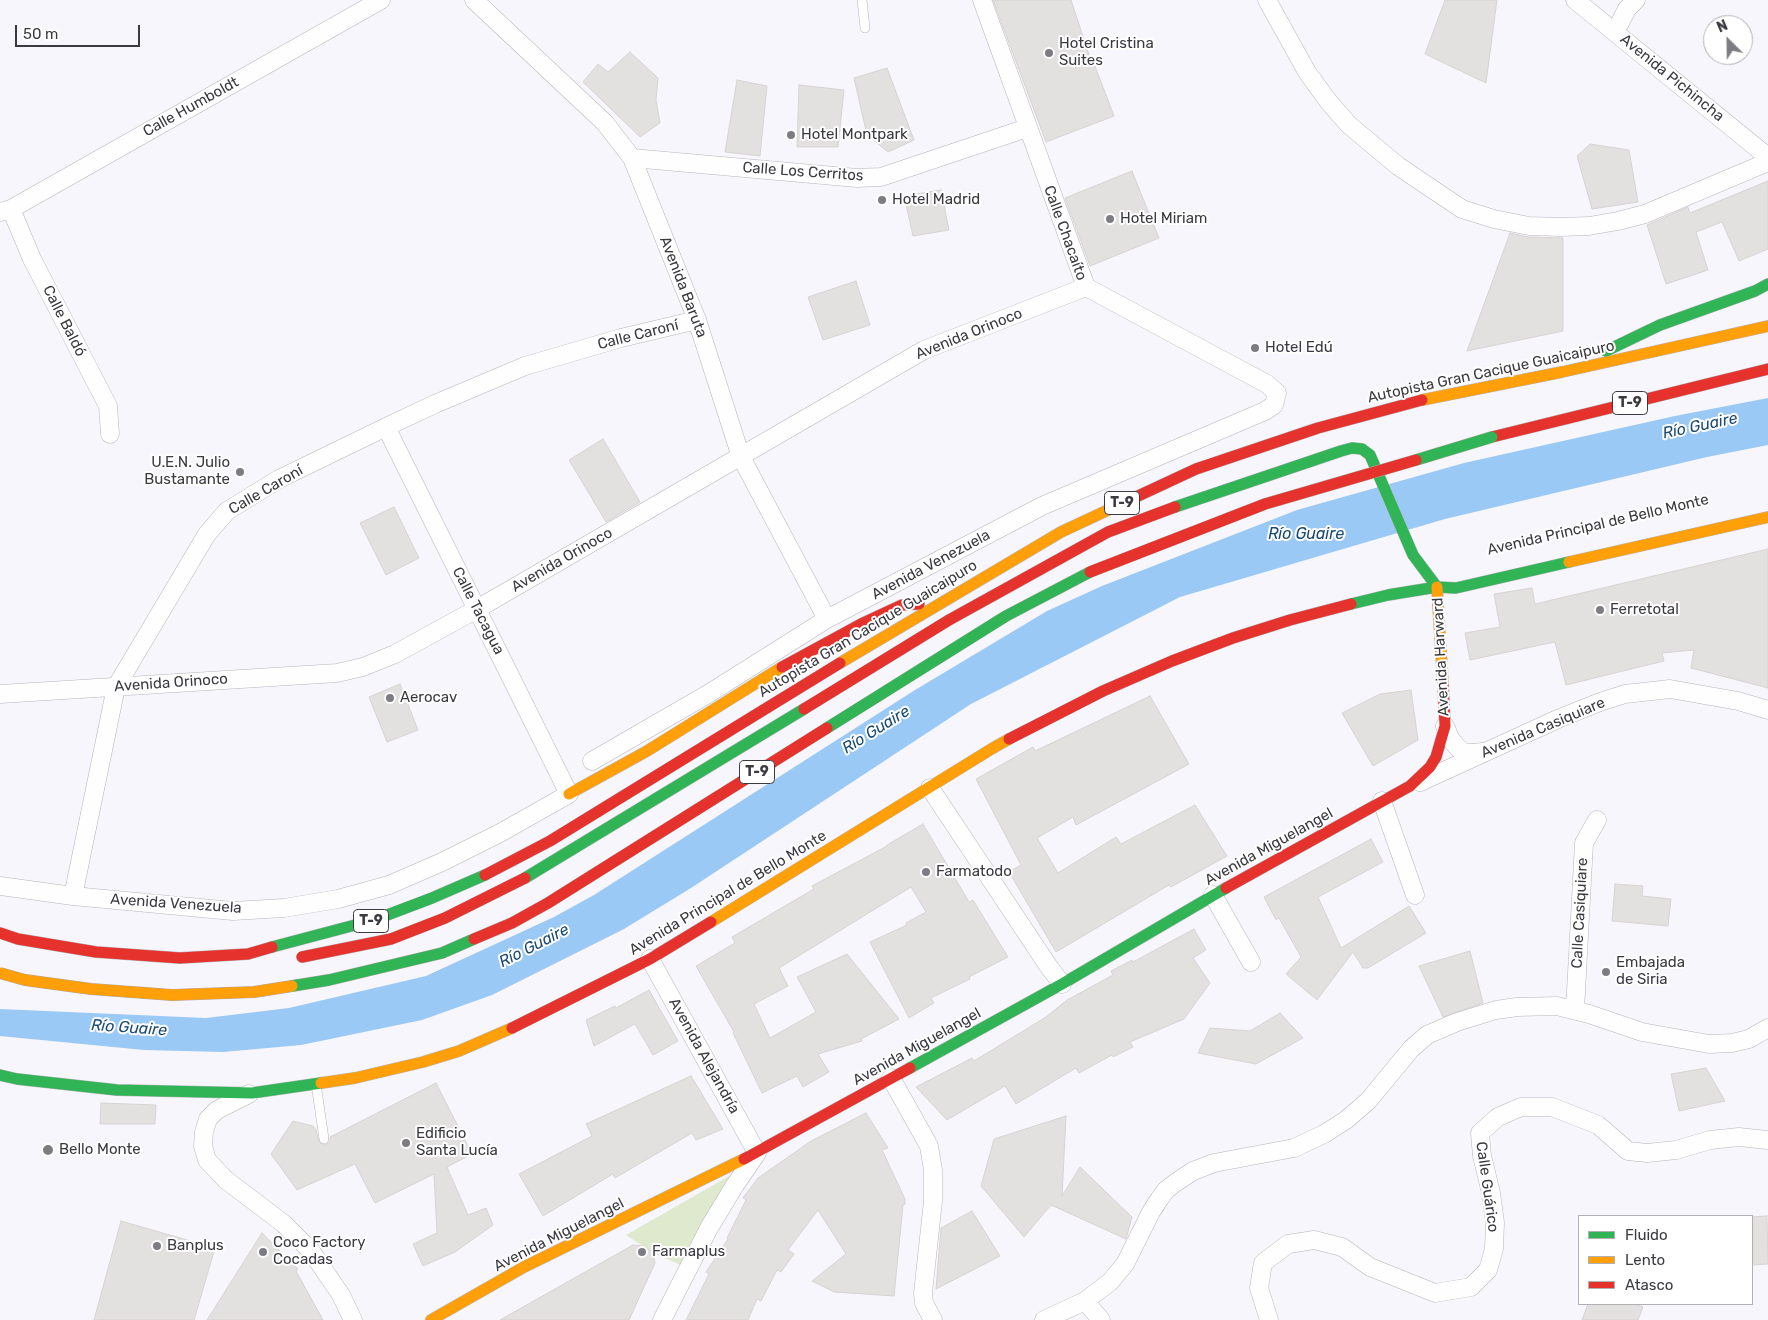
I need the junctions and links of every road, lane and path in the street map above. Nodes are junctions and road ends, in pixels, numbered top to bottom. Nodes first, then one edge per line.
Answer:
1 (381, 0) edge
2 (474, 0) edge
3 (862, 0) edge
4 (982, 0) edge
5 (1267, 0) edge
6 (1575, 0) edge
7 (1636, 0) edge
8 (864, 28) dead end
9 (1615, 32) junction
10 (1027, 128) junction
11 (1768, 157) edge
12 (632, 158) junction
13 (1768, 162) edge
14 (5, 211) edge
15 (1768, 284) edge
16 (1086, 288) junction
17 (697, 320) junction
18 (1768, 326) edge
19 (1768, 369) edge
20 (1562, 372) junction
21 (1276, 393) joint
22 (386, 427) junction
23 (110, 434) dead end
24 (741, 457) junction
25 (1768, 517) edge
26 (1454, 577) dead end
27 (1437, 587) junction
28 (938, 604) junction
29 (477, 609) junction
30 (827, 619) junction
31 (116, 687) junction
32 (0, 694) edge
33 (1768, 710) edge
34 (1445, 726) junction
35 (1489, 751) junction
36 (592, 761) dead end
37 (1410, 786) junction
38 (930, 788) junction
39 (569, 794) junction
40 (1382, 801) junction
41 (1597, 820) dead end
42 (0, 886) edge
43 (1213, 895) junction
44 (1415, 895) dead end
45 (73, 896) junction
46 (0, 934) edge
47 (180, 958) junction
48 (292, 959) dead end
49 (650, 959) junction
50 (1251, 962) dead end
51 (227, 968) dead end
52 (0, 973) edge
53 (1062, 984) junction
54 (1575, 1010) junction
55 (1768, 1028) edge
56 (0, 1075) edge
57 (891, 1078) junction
58 (316, 1083) junction
59 (252, 1093) junction
60 (324, 1139) dead end
61 (1768, 1140) edge
62 (758, 1153) junction
63 (1085, 1301) junction
64 (353, 1320) edge
65 (431, 1320) edge
66 (662, 1320) edge
67 (933, 1320) edge
68 (1044, 1320) edge
69 (1101, 1320) edge
70 (1269, 1320) edge

1 - 14 street, Calle Humboldt
2 - 12 street, Avenida Baruta
3 - 8 lane
4 - 10 street, Calle Chacaíto
5 - 13 street
6 - 9 street, Avenida Pichincha
7 - 9 street
9 - 11 street, Avenida Pichincha
10 - 12 street, Calle Los Cerritos
10 - 16 street, Calle Chacaíto
12 - 17 street, Avenida Baruta
14 - 23 street, Calle Baldó
15 - 20 main road
16 - 21 street, Calle Chacaíto
16 - 24 street, Avenida Orinoco
17 - 22 street, Calle Caroní
17 - 24 street, Avenida Baruta
18 - 20 main road, Autopista Gran Cacique Guaicaipuro / T-9
19 - 52 main road, T-9, bridge
20 - 28 main road, Autopista Gran Cacique Guaicaipuro / T-9
21 - 30 street, Avenida Venezuela
22 - 29 street, Calle Tacagua
22 - 31 street, Calle Caroní
24 - 29 street, Avenida Orinoco
24 - 30 street, Avenida Baruta
25 - 27 main road, Avenida Principal de Bello Monte
26 - 27 main road, Avenida Principal de Bello Monte
27 - 34 main road, Avenida Harward
27 - 38 main road, Avenida Principal de Bello Monte
27 - 48 main road
28 - 39 main road
28 - 47 main road, Autopista Gran Cacique Guaicaipuro / T-9
29 - 31 street, Avenida Orinoco
29 - 39 street, Calle Tacagua
30 - 36 street, Avenida Venezuela
31 - 32 street, Avenida Orinoco
31 - 45 street, Calle Caroní
33 - 35 street, Avenida Casiquiare
34 - 35 street, Avenida Harward
34 - 37 main road, Avenida Harward
35 - 37 street, Avenida Casiquiare
37 - 40 main road, Avenida Miguelangel
38 - 49 main road, Avenida Principal de Bello Monte
38 - 53 street
39 - 45 street, Avenida Venezuela
40 - 43 main road, Avenida Miguelangel
40 - 44 street
41 - 54 street, Calle Casiquiare
42 - 45 street, Avenida Venezuela
43 - 50 street
43 - 53 main road, Avenida Miguelangel
46 - 47 main road, Autopista Gran Cacique Guaicaipuro / T-9
47 - 51 main road
49 - 58 main road, Avenida Principal de Bello Monte
49 - 62 street, Avenida Alejandría
53 - 57 main road, Avenida Miguelangel
54 - 55 street
54 - 63 street
56 - 59 main road, Avenida Principal de Bello Monte
57 - 62 main road, Avenida Miguelangel
57 - 67 street
58 - 59 main road, Avenida Principal de Bello Monte
58 - 60 lane
59 - 64 street
61 - 70 street, Calle Guárico
62 - 65 main road, Avenida Miguelangel
62 - 66 street
63 - 68 street
63 - 69 street

